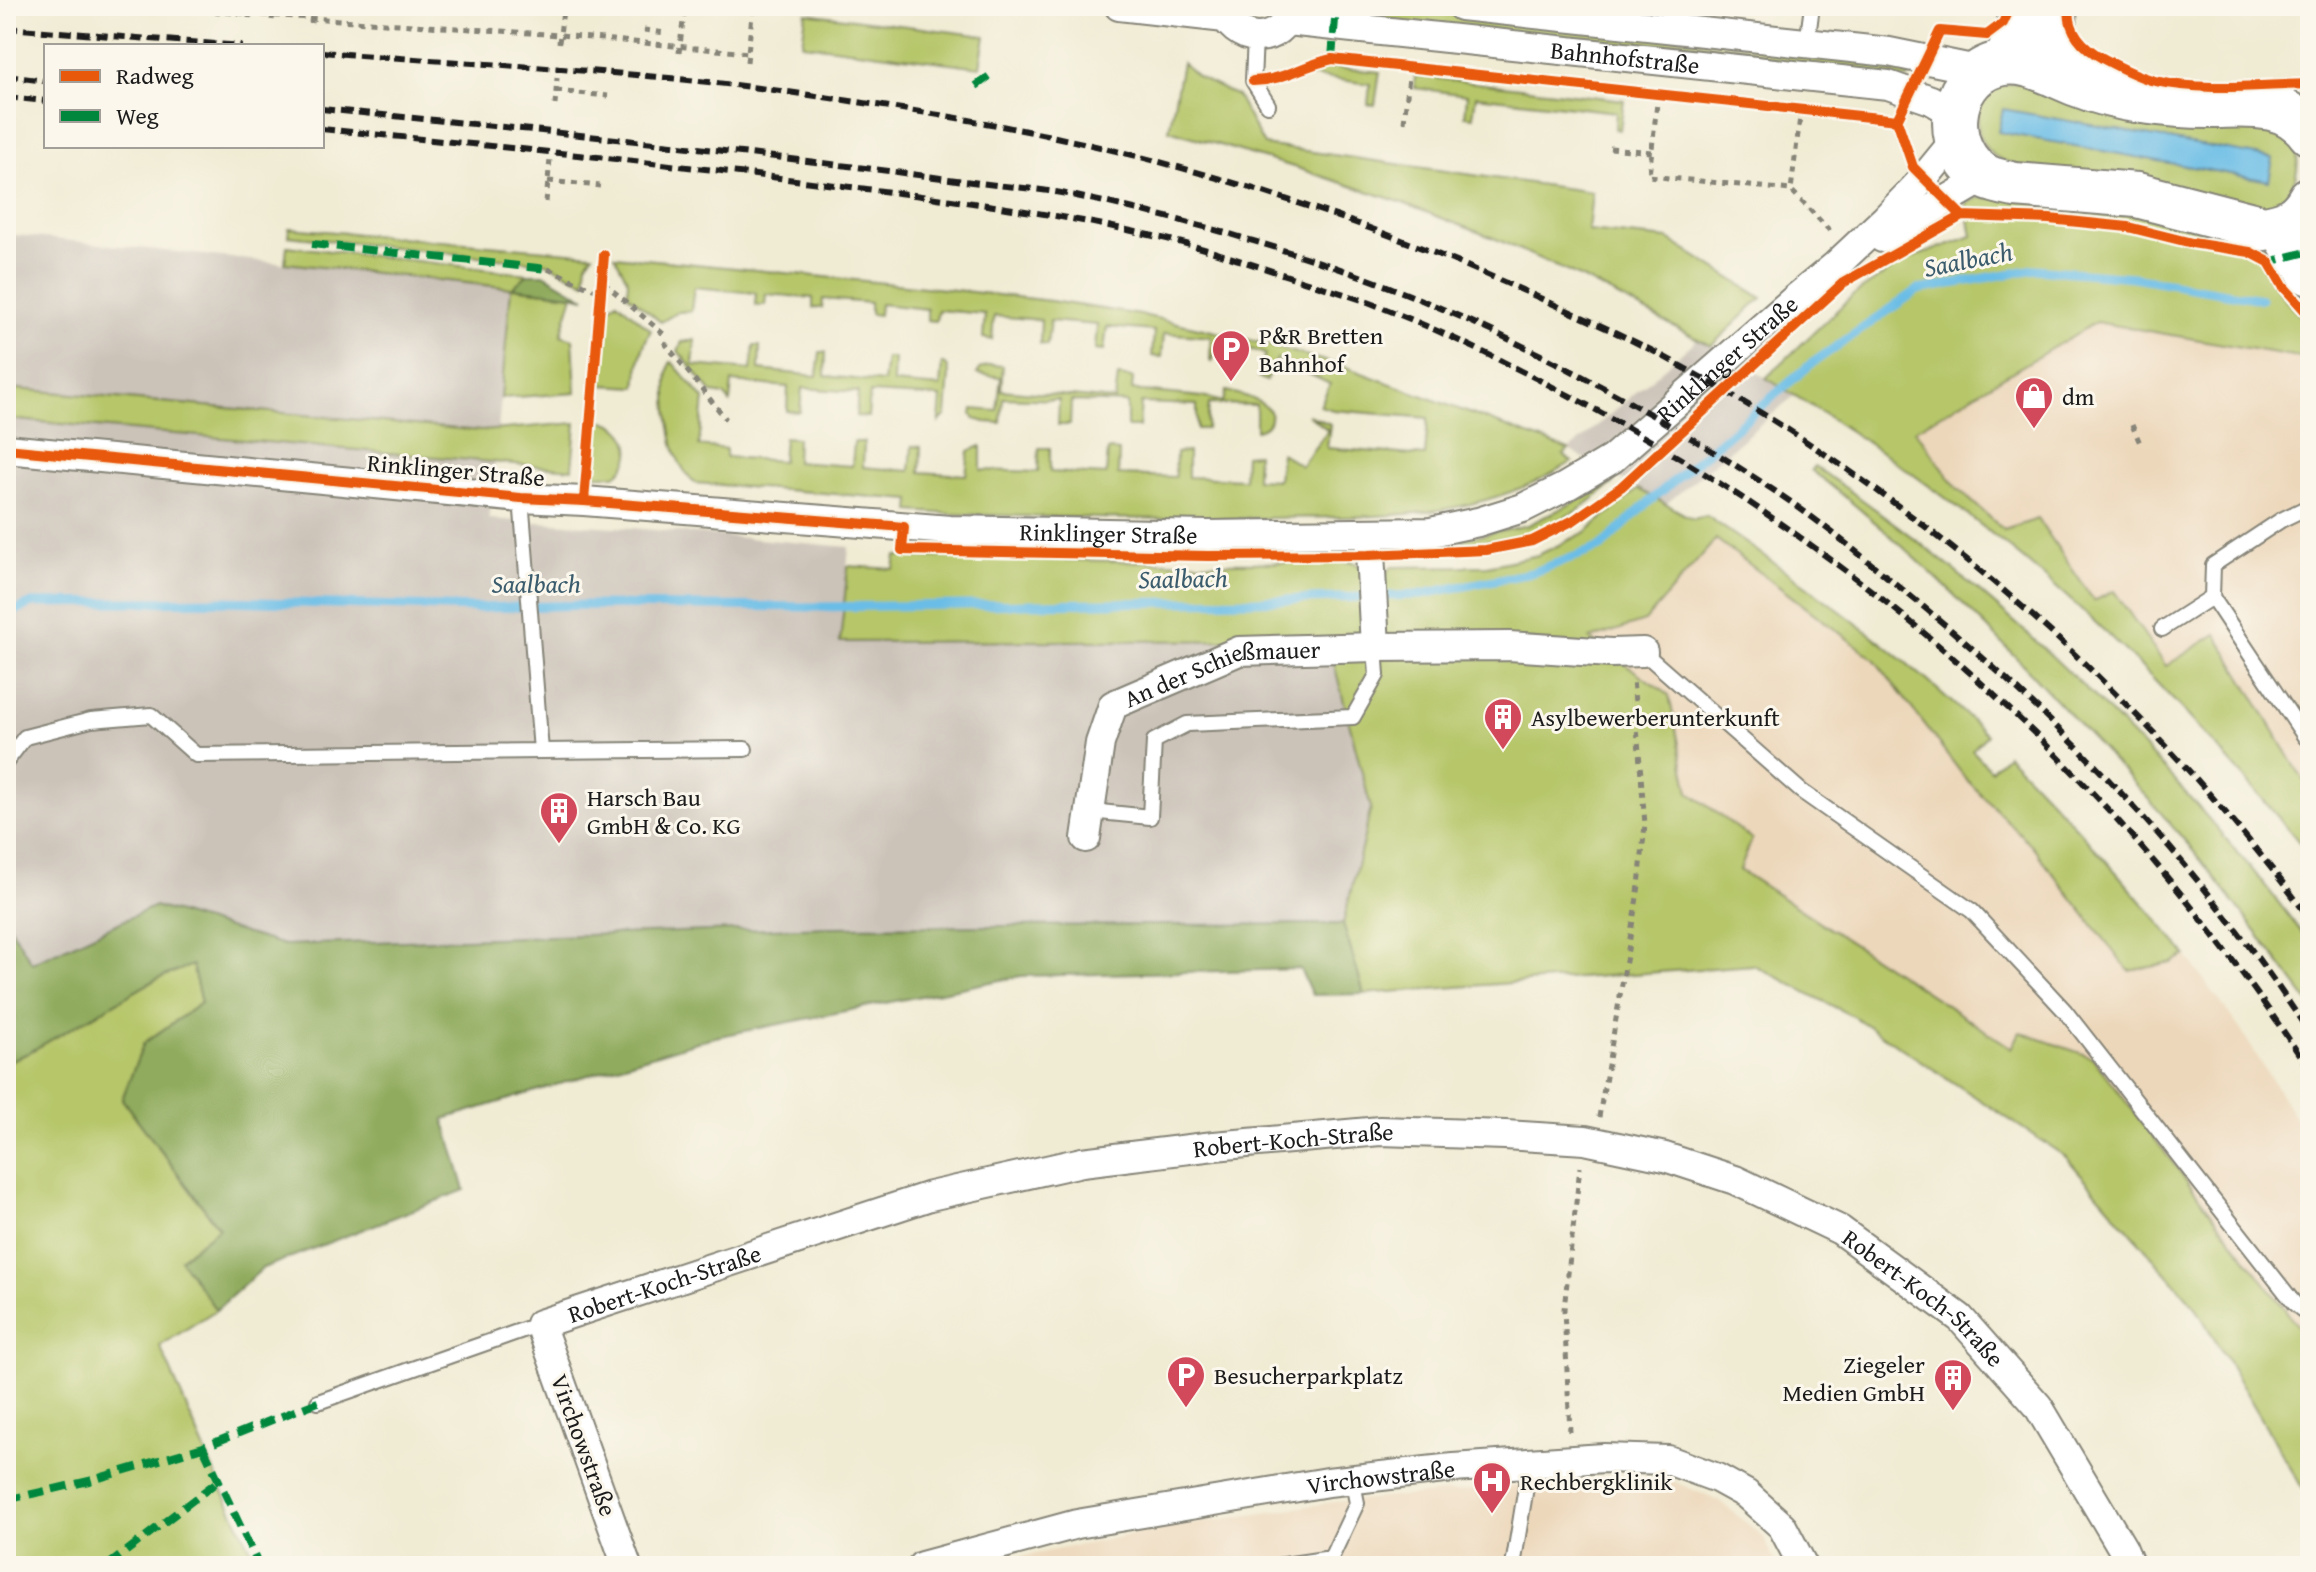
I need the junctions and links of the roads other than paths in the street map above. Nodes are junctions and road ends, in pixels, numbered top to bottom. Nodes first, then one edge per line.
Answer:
1 (1119, 6) edge
2 (1461, 6) edge
3 (1812, 6) edge
4 (2024, 6) edge
5 (2055, 6) edge
6 (1222, 12) edge
7 (1290, 14) edge
8 (1255, 37) junction
9 (1807, 44) junction
10 (1994, 67) junction
11 (2140, 101) junction
12 (1268, 105) dead end
13 (2305, 122) edge
14 (1956, 126) junction
15 (1986, 177) junction
16 (2295, 213) edge
17 (1836, 251) junction
18 (2310, 273) edge
19 (6, 449) edge
20 (521, 498) junction
21 (2310, 506) edge
22 (1369, 533) junction
23 (2212, 597) junction
24 (2162, 629) dead end
25 (1374, 638) junction
26 (1643, 652) joint
27 (2305, 737) dead end
28 (745, 749) dead end
29 (541, 751) junction
30 (6, 762) edge
31 (1088, 824) joint
32 (2310, 1316) edge
33 (540, 1324) junction
34 (318, 1402) dead end
35 (1527, 1465) junction
36 (1352, 1478) junction
37 (1798, 1565) edge
38 (627, 1566) edge
39 (922, 1566) edge
40 (1278, 1566) edge
41 (1513, 1566) edge
42 (2130, 1566) edge

1 - 6 street
2 - 9 street, Bahnhofstraße
3 - 9 lane
4 - 10 main road
5 - 11 main road
6 - 8 street
7 - 8 street
7 - 14 street, Bahnhofstraße
8 - 12 lane
9 - 10 street, Bahnhofstraße
10 - 11 main road
10 - 14 main road
11 - 13 main road
14 - 15 main road
14 - 17 street, Rinklinger Straße
15 - 16 main road
15 - 17 street, Rinklinger Straße
16 - 18 main road
17 - 22 street, Rinklinger Straße
19 - 20 street, Rinklinger Straße
20 - 22 street, Rinklinger Straße
20 - 29 lane
21 - 23 lane
22 - 25 street
23 - 24 lane
23 - 27 lane
25 - 26 street, An der Schießmauer
25 - 31 street, An der Schießmauer
25 - 31 lane
26 - 32 lane
28 - 29 lane
29 - 30 lane
33 - 34 lane, Robert-Koch-Straße
33 - 38 street, Virchowstraße
33 - 42 street, Robert-Koch-Straße
35 - 36 street, Virchowstraße
35 - 37 street, Virchowstraße
35 - 41 lane
36 - 39 street, Virchowstraße
36 - 40 lane

